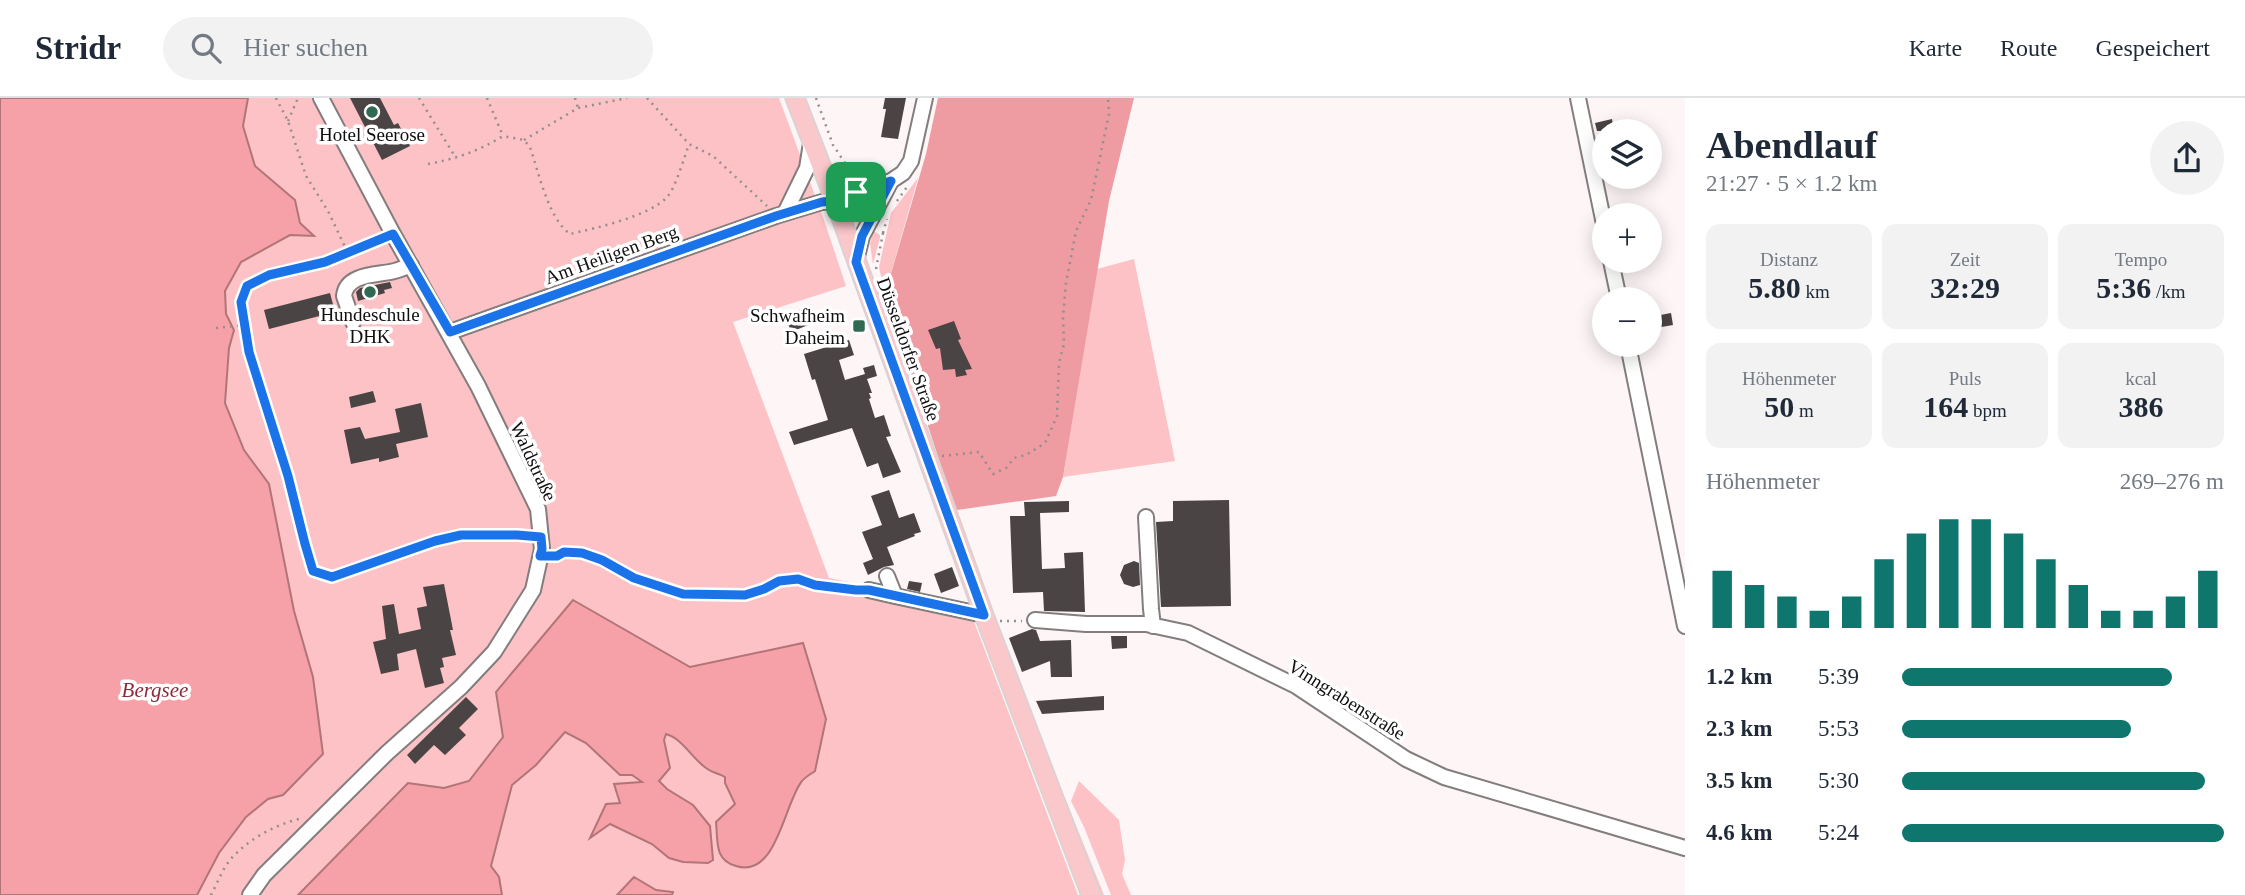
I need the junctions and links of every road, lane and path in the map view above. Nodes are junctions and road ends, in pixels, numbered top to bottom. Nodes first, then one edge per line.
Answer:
1 (276, 98) edge
2 (298, 98) edge
3 (321, 98) edge
4 (419, 98) edge
5 (487, 98) edge
6 (575, 98) edge
7 (627, 98) edge
8 (646, 98) edge
9 (795, 98) edge
10 (816, 98) edge
11 (925, 98) edge
12 (1108, 98) edge
13 (1578, 98) edge
14 (578, 108) junction
15 (288, 121) junction
16 (503, 136) junction
17 (524, 140) junction
18 (811, 143) junction
19 (689, 145) junction
20 (456, 158) junction
21 (911, 161) junction
22 (428, 164) dead end
23 (891, 181) junction
24 (856, 192) junction
25 (835, 201) junction
26 (1600, 203) edge
27 (767, 206) dead end
28 (785, 213) junction
29 (869, 223) junction
30 (883, 233) junction
31 (393, 234) junction
32 (347, 251) junction
33 (856, 262) junction
34 (411, 265) junction
35 (878, 279) dead end
36 (353, 322) dead end
37 (245, 326) junction
38 (216, 328) dead end
39 (450, 332) junction
40 (1630, 357) edge
41 (933, 458) dead end
42 (1146, 517) dead end
43 (541, 537) junction
44 (540, 556) junction
45 (887, 576) dead end
46 (869, 590) joint
47 (895, 596) junction
48 (984, 615) junction
49 (1035, 621) joint
50 (1153, 626) junction
51 (1685, 626) edge
52 (283, 822) dead end
53 (1685, 848) edge
54 (211, 895) edge
55 (250, 895) edge
56 (1091, 895) edge

1 - 15 path
2 - 15 path
3 - 31 street, Waldstraße
4 - 20 path
5 - 16 path
6 - 14 path
7 - 14 path
8 - 19 path
9 - 18 main road, Düsseldorfer Straße
10 - 24 path
11 - 21 street
12 - 41 path
13 - 26 street
14 - 17 path
15 - 32 path
16 - 17 path
16 - 20 path
17 - 19 path
18 - 25 main road, Düsseldorfer Straße
18 - 28 street
19 - 27 path
20 - 22 path
21 - 23 street
21 - 30 path
23 - 24 street, Am Heiligen Berg
23 - 29 street
24 - 25 street, Am Heiligen Berg
25 - 28 street, Am Heiligen Berg
25 - 33 main road, Düsseldorfer Straße
28 - 39 street, Am Heiligen Berg
29 - 30 path
29 - 33 street
30 - 35 path
31 - 32 path
31 - 34 street, Waldstraße
32 - 37 path
33 - 48 main road, Düsseldorfer Straße
34 - 36 street
34 - 39 street, Waldstraße
37 - 38 path
37 - 43 path
39 - 43 street, Waldstraße
40 - 51 street
42 - 50 street
43 - 44 street, Waldstraße
44 - 46 path
44 - 55 street, Waldstraße
45 - 47 street
46 - 47 street
47 - 48 street
48 - 49 path
48 - 56 main road, Düsseldorfer Straße
49 - 50 street, Vinngrabenstraße
50 - 53 street, Vinngrabenstraße
52 - 54 path

